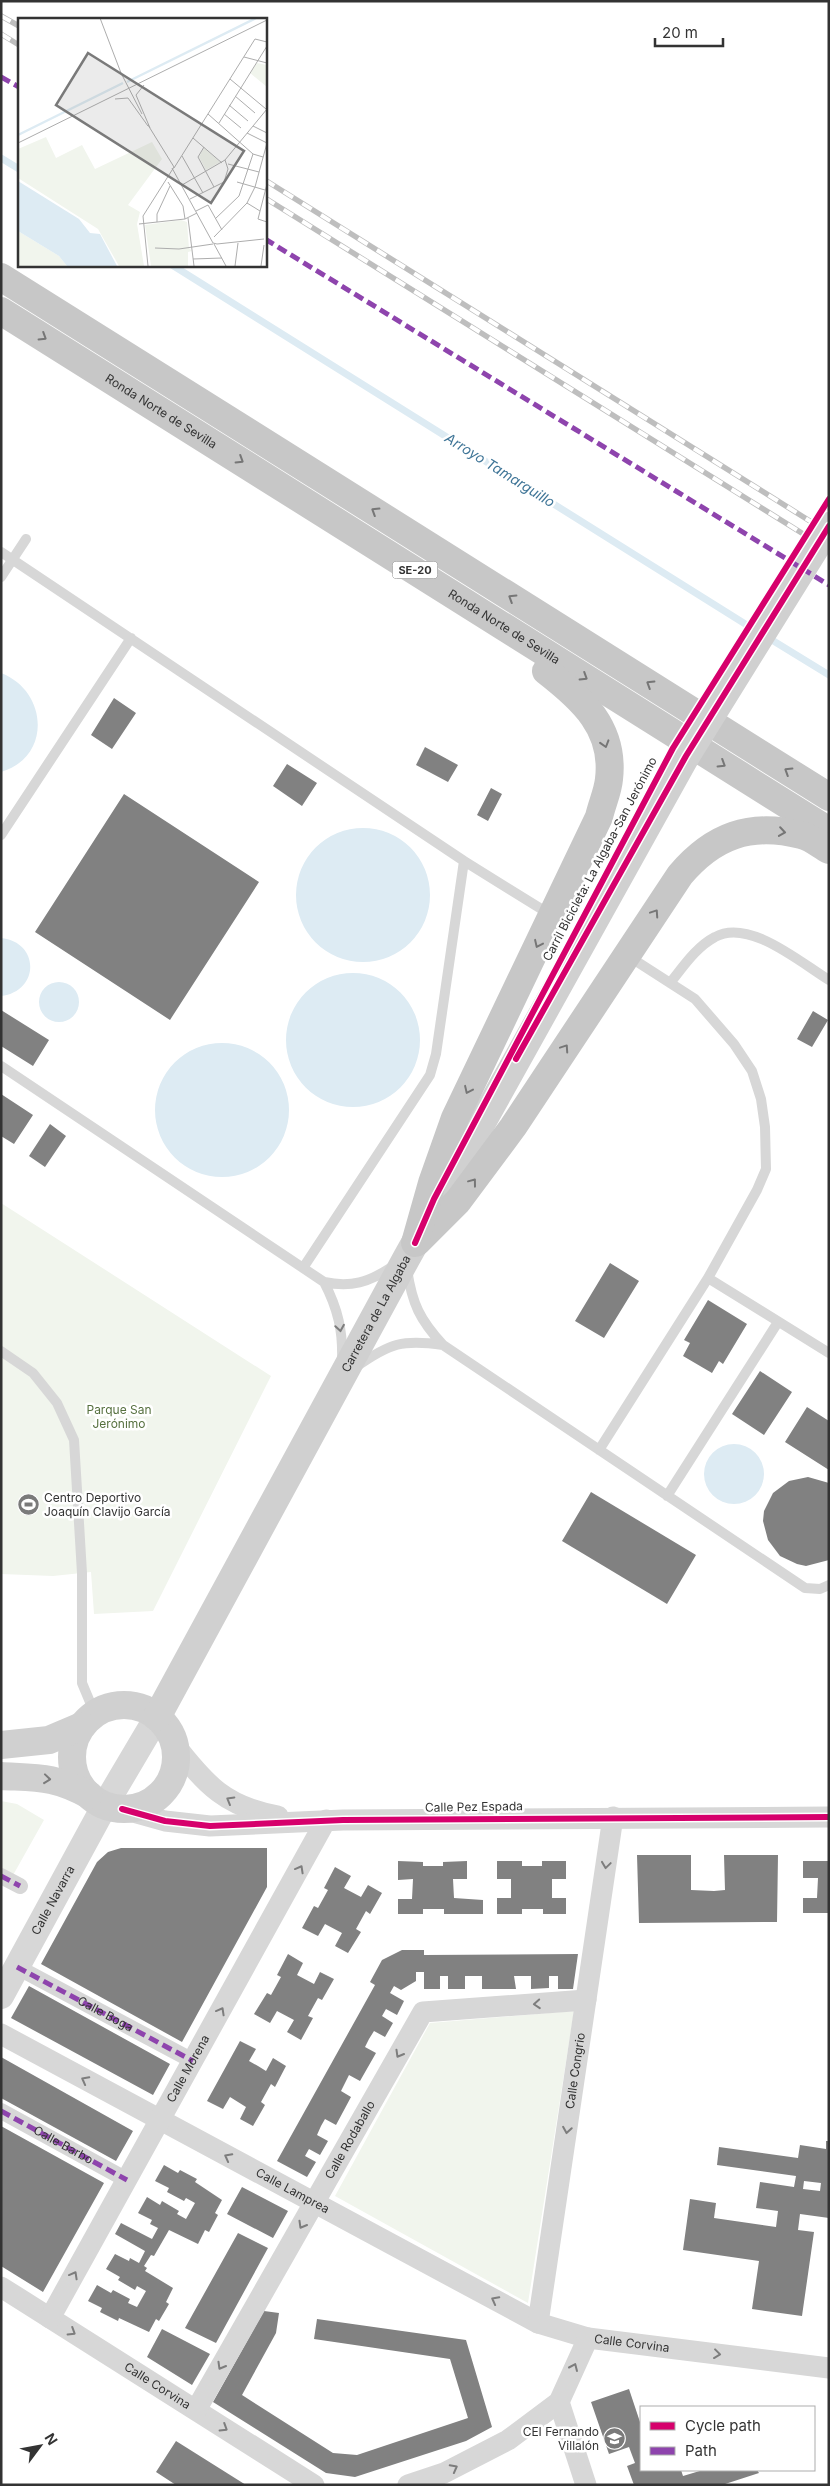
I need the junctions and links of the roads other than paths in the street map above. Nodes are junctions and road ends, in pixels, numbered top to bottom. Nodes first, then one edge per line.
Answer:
1 (1, 277) edge
2 (1, 311) edge
3 (829, 526) edge
4 (358, 534) junction
5 (26, 539) dead end
6 (1, 552) edge
7 (12, 560) junction
8 (1, 577) edge
9 (131, 638) junction
10 (829, 797) edge
11 (829, 831) edge
12 (1, 835) edge
13 (829, 850) edge
14 (464, 861) junction
15 (543, 910) dead end
16 (639, 963) dead end
17 (829, 980) edge
18 (670, 983) junction
19 (1, 1066) edge
20 (411, 1251) junction
21 (303, 1268) junction
22 (708, 1278) junction
23 (324, 1282) junction
24 (778, 1322) junction
25 (444, 1345) junction
26 (1, 1351) edge
27 (829, 1353) edge
28 (341, 1378) junction
29 (598, 1450) junction
30 (667, 1496) junction
31 (829, 1585) edge
32 (190, 1654) junction
33 (99, 1715) junction
34 (157, 1717) junction
35 (175, 1745) junction
36 (1, 1746) edge
37 (1, 1776) edge
38 (105, 1803) junction
39 (613, 1817) junction
40 (829, 1817) edge
41 (318, 1821) junction
42 (1, 1876) edge
43 (20, 1886) dead end
44 (17, 1967) junction
45 (1, 1996) edge
46 (586, 2000) junction
47 (1, 2034) edge
48 (193, 2061) junction
49 (1, 2111) edge
50 (160, 2120) junction
51 (127, 2180) junction
52 (314, 2203) junction
53 (1, 2287) edge
54 (50, 2318) junction
55 (538, 2323) junction
56 (588, 2338) junction
57 (829, 2368) edge
58 (559, 2402) junction
59 (196, 2410) junction
60 (314, 2485) edge
61 (408, 2485) edge
62 (586, 2485) edge

10 -> 1 highway, SE-20
2 -> 4 highway, Ronda Norte de Sevilla / SE-20
3 - 20 main road, Carretera de La Algaba, bridge
4 -> 11 highway, Ronda Norte de Sevilla / SE-20
4 -> 20 highway
5 - 7 lane
6 - 7 lane
7 - 8 lane
7 - 9 lane
9 - 12 lane
9 - 14 lane
20 -> 13 highway
14 - 15 lane
14 - 21 lane
16 - 18 lane
17 - 18 lane
18 - 22 lane
19 - 21 lane
20 - 23 lane
20 - 25 lane
20 - 28 main road, Carretera de La Algaba
21 - 23 lane
22 - 24 lane
22 - 29 lane
23 -> 28 lane
24 - 27 lane
24 - 30 lane
25 - 28 lane
25 - 29 lane
26 - 33 lane
28 - 32 main road, Carretera de La Algaba
29 - 30 lane
30 - 31 lane
32 - 33 main road
32 - 34 main road, Carretera de La Algaba
33 - 34 main road
33 - 36 main road
33 - 38 main road
34 - 35 main road
34 - 38 street, Calle Navarra
35 - 38 main road
41 -> 35 street, Calle Pez Espada
37 -> 38 main road
38 - 41 street, Calle Pez Espada
38 - 44 street, Calle Navarra
39 - 40 street, Calle Pez Espada
39 - 41 street, Calle Pez Espada
39 -> 46 street, Calle Congrio
48 -> 41 street, Calle Morena
42 - 43 street
44 - 45 street, Calle Navarra
44 - 48 street, Calle Boga
46 -> 52 street, Calle Rodaballo
46 -> 55 street, Calle Congrio
50 -> 47 street, Calle Lamprea
48 - 50 street, Calle Morena
49 - 51 street, Calle Barbo
50 - 51 street, Calle Morena
52 -> 50 street, Calle Lamprea
54 -> 51 street, Calle Morena
55 -> 52 street, Calle Lamprea
52 -> 59 street, Calle Rodaballo
53 - 54 street, Calle Corvina
54 -> 59 street, Calle Corvina
55 - 56 street, Calle Lamprea
56 -> 57 street, Calle Corvina
58 -> 56 street, Calle Corvina
61 -> 58 street, Calle Corvina
58 - 62 street
59 -> 60 street, Calle Corvina

